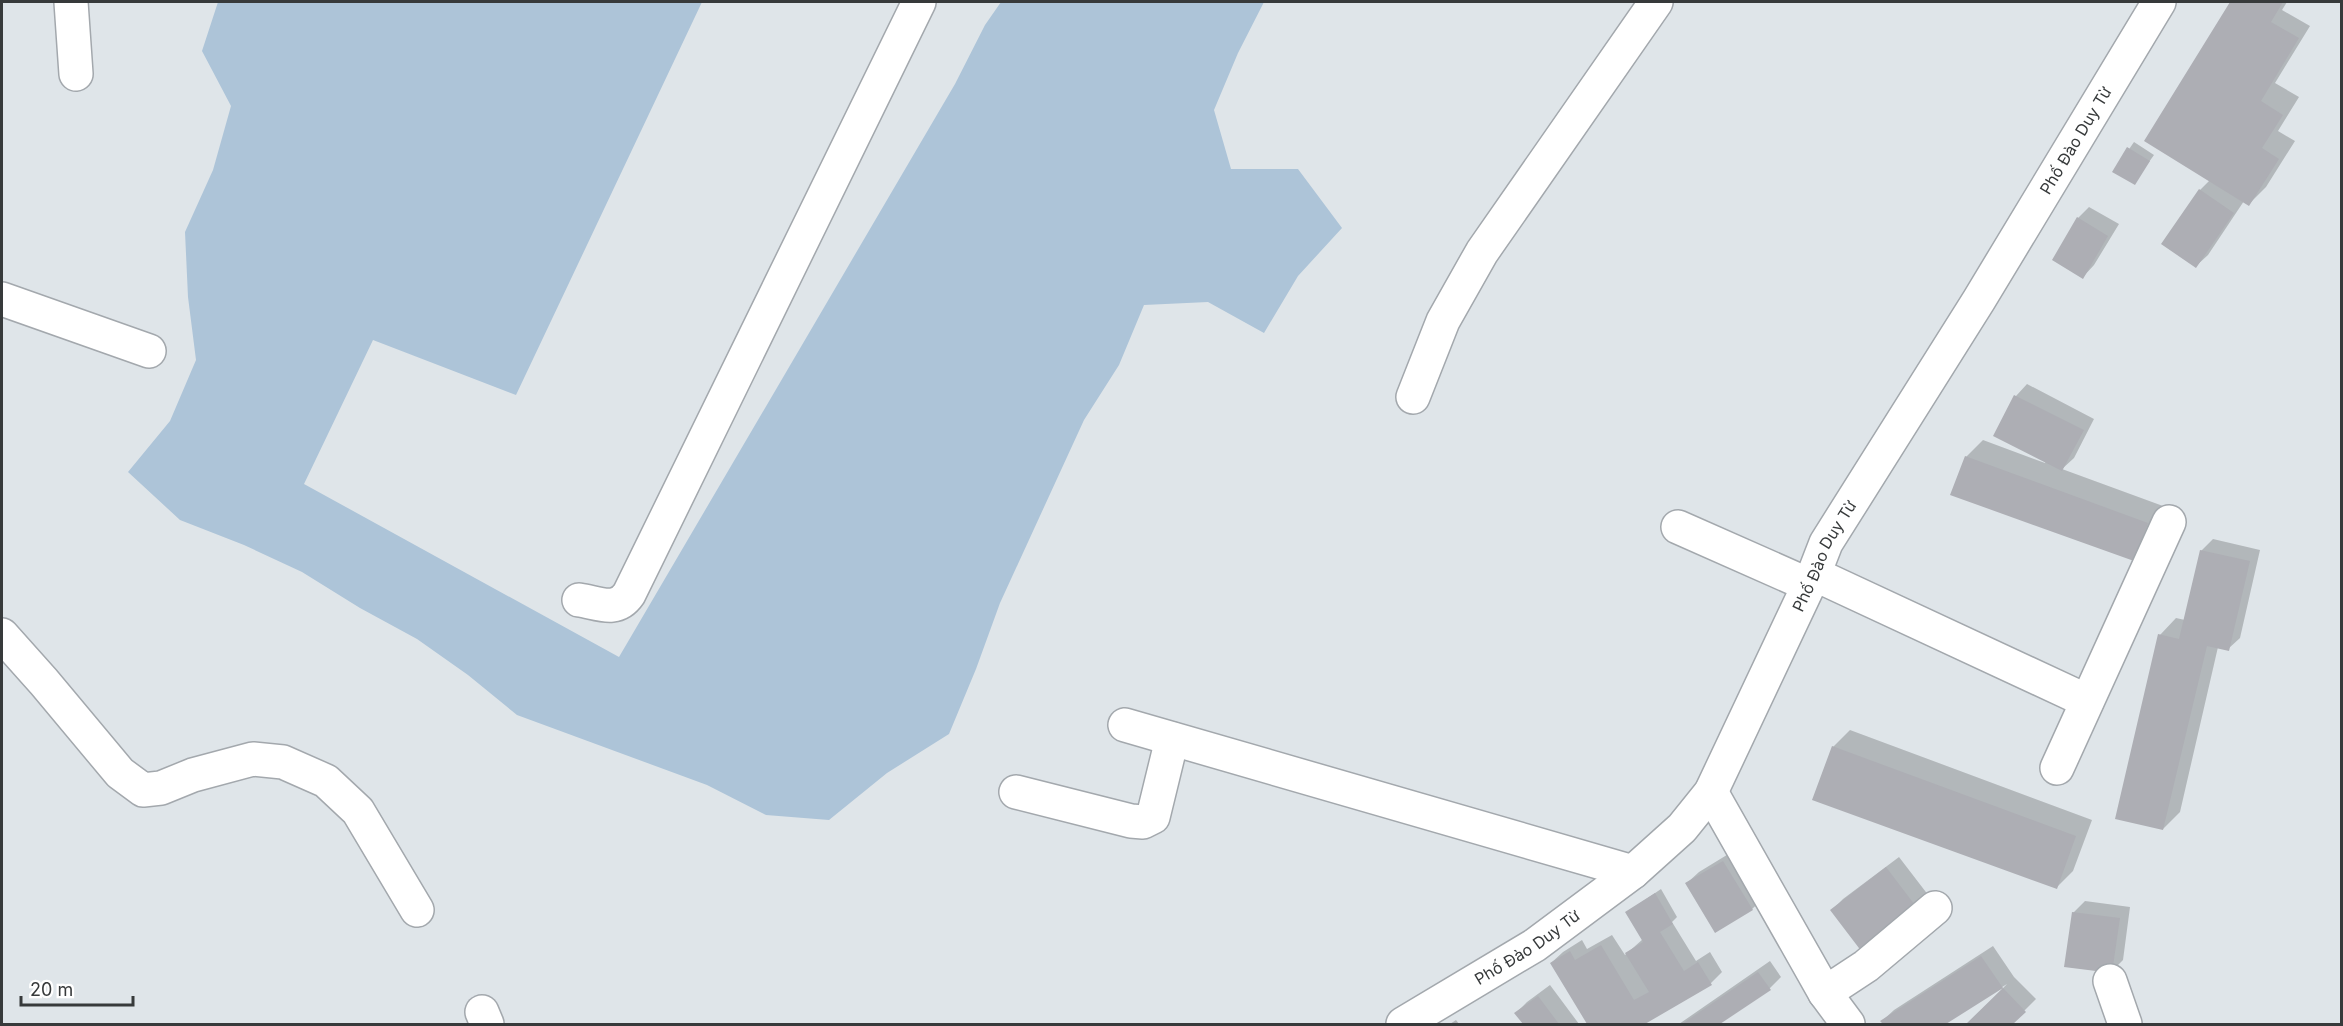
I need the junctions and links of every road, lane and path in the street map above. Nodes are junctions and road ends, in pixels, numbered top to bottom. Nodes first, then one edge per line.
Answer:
1 (71, 2) edge
2 (919, 2) edge
3 (1656, 2) edge
4 (2159, 2) edge
5 (76, 74) dead end
6 (2, 299) edge
7 (149, 351) dead end
8 (1413, 397) dead end
9 (2169, 522) dead end
10 (1678, 527) dead end
11 (1811, 579) junction
12 (579, 600) dead end
13 (2, 635) edge
14 (2087, 701) junction
15 (1125, 725) dead end
16 (1172, 739) junction
17 (2057, 768) dead end
18 (1016, 792) dead end
19 (1711, 792) junction
20 (1633, 872) junction
21 (1935, 908) dead end
22 (417, 910) dead end
23 (2110, 981) dead end
24 (1825, 993) junction
25 (1403, 1024) edge
26 (1848, 1024) edge
27 (2125, 1024) edge

1 - 5 street
2 - 12 street
3 - 8 street
4 - 11 street, Phố Đào Duy Từ
6 - 7 street
9 - 14 street
10 - 11 street
11 - 14 street
11 - 19 street, Phố Đào Duy Từ
13 - 22 street
14 - 17 street
15 - 16 street
16 - 18 street
16 - 20 street
19 - 20 street, Phố Đào Duy Từ
19 - 24 street
20 - 25 street, Phố Đào Duy Từ
21 - 24 street
23 - 27 street
24 - 26 street

